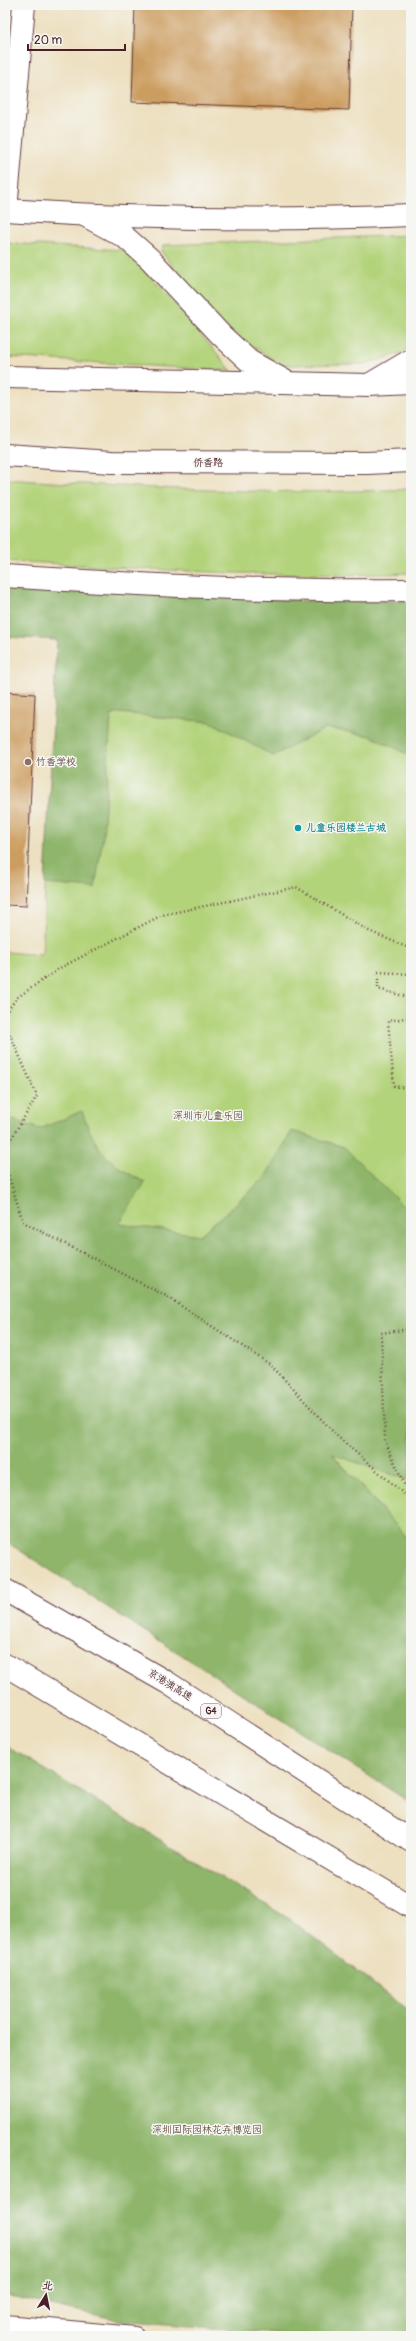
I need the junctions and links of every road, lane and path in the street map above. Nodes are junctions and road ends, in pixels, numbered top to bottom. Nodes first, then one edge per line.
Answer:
1 (24, 5) edge
2 (6, 210) edge
3 (411, 214) edge
4 (86, 216) junction
5 (411, 360) edge
6 (5, 378) edge
7 (288, 383) junction
8 (411, 383) edge
9 (369, 385) junction
10 (5, 455) edge
11 (411, 461) edge
12 (5, 576) edge
13 (411, 590) edge
14 (411, 949) edge
15 (411, 974) edge
16 (411, 998) edge
17 (5, 1013) edge
18 (411, 1017) edge
19 (5, 1023) edge
20 (411, 1088) edge
21 (5, 1149) edge
22 (5, 1164) edge
23 (411, 1329) edge
24 (411, 1499) edge
25 (5, 1590) edge
26 (5, 1665) edge
27 (411, 1841) edge
28 (411, 1907) edge
29 (5, 2324) edge
30 (135, 2336) edge

1 - 2 main road
2 - 4 main road
3 - 4 main road
4 - 7 main road
5 - 9 main road
6 - 7 main road
7 - 9 main road
8 - 9 main road
10 - 11 main road, 侨香路
12 - 13 main road
14 - 17 path
15 - 16 path
18 - 20 path
19 - 21 path
22 - 24 path
23 - 24 path
25 - 27 main road, 京港澳高速 / G4
26 - 28 main road
29 - 30 lane

